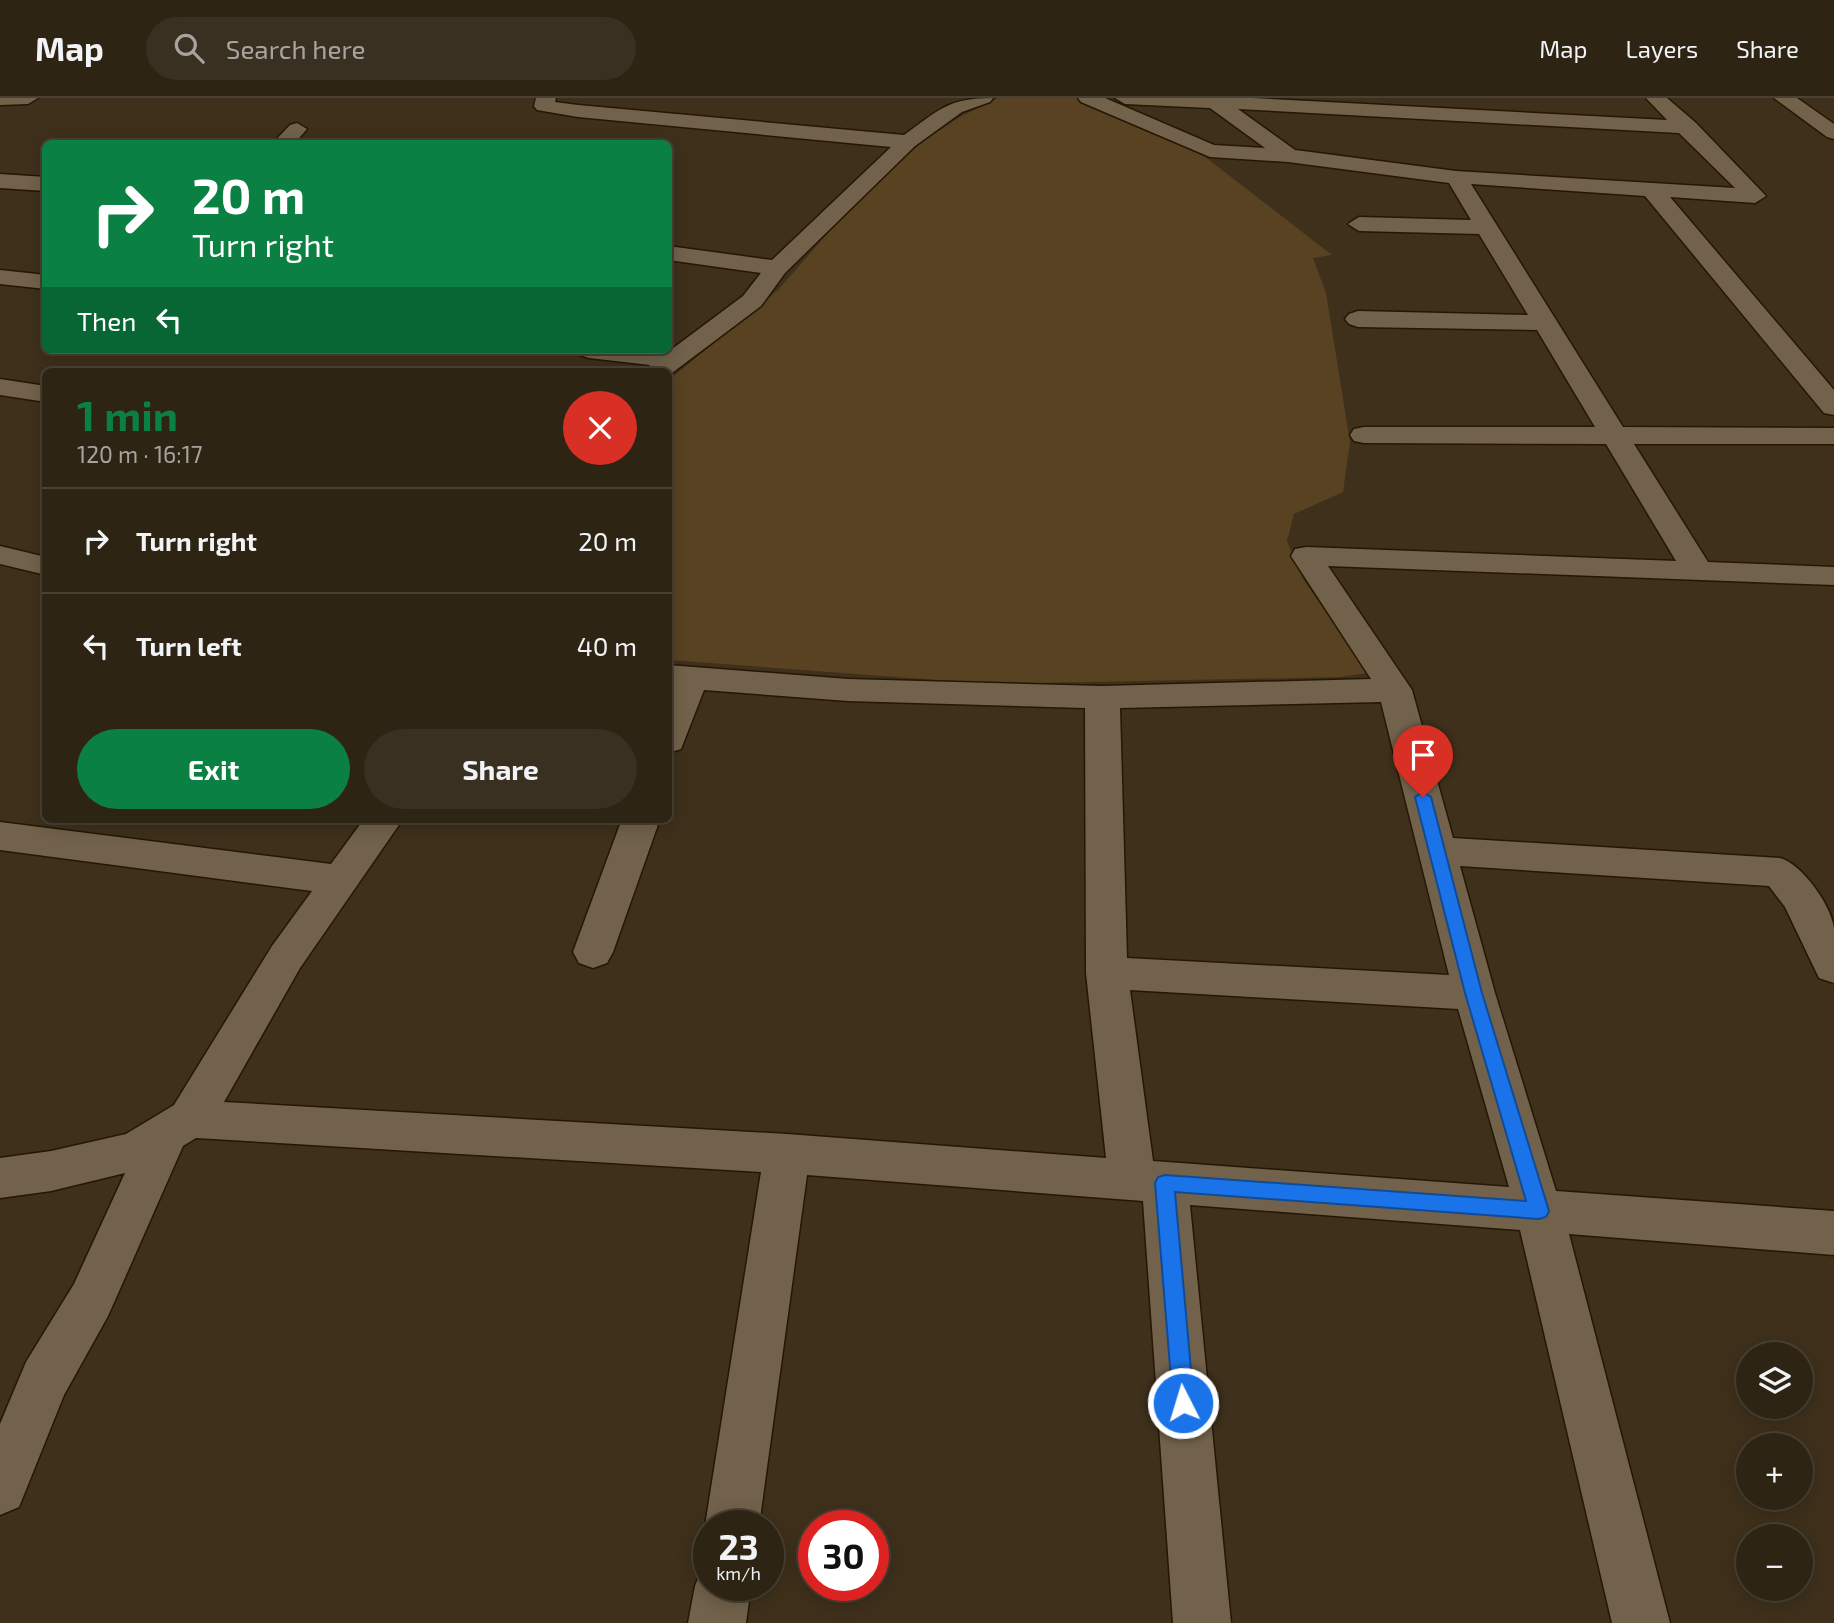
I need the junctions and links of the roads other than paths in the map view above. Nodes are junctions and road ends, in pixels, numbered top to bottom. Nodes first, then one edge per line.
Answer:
1 (28, 98) edge
2 (522, 98) edge
3 (983, 98) edge
4 (1088, 98) edge
5 (1125, 98) edge
6 (1656, 98) edge
7 (1784, 98) edge
8 (0, 99) edge
9 (546, 99) edge
10 (1215, 102) junction
11 (1689, 127) junction
12 (1834, 133) edge
13 (908, 142) junction
14 (1289, 156) junction
15 (1456, 177) junction
16 (0, 181) edge
17 (42, 184) edge
18 (1651, 189) junction
19 (1359, 225) dead end
20 (1487, 227) junction
21 (672, 254) edge
22 (777, 268) junction
23 (0, 277) edge
24 (42, 282) edge
25 (1358, 319) dead end
26 (1546, 323) junction
27 (608, 354) edge
28 (665, 366) edge
29 (0, 387) edge
30 (42, 393) edge
31 (1834, 407) edge
32 (1364, 435) dead end
33 (1617, 435) junction
34 (1834, 436) edge
35 (0, 555) edge
36 (42, 565) edge
37 (1698, 570) junction
38 (1834, 576) edge
39 (680, 677) edge
40 (1395, 690) junction
41 (1102, 697) junction
42 (672, 720) edge
43 (381, 823) edge
44 (640, 823) edge
45 (0, 836) edge
46 (1437, 851) junction
47 (341, 880) junction
48 (1817, 900) edge
49 (593, 952) dead end
50 (1834, 967) edge
51 (1107, 973) junction
52 (1474, 993) junction
53 (178, 1126) junction
54 (787, 1154) junction
55 (0, 1178) edge
56 (1149, 1182) junction
57 (1539, 1211) junction
58 (1834, 1233) edge
59 (0, 1488) edge
60 (734, 1510) edge
61 (721, 1601) edge
62 (717, 1623) edge
63 (1202, 1623) edge
64 (1640, 1623) edge

1 - 8 street
2 - 9 street
3 - 13 street
4 - 14 street
5 - 10 street
6 - 11 street
7 - 12 street
9 - 13 street
10 - 11 street
10 - 14 street
11 - 18 street
13 - 22 street
14 - 15 street
15 - 18 street
15 - 20 street
16 - 17 street
18 - 31 street
19 - 20 street
20 - 26 street
21 - 22 street
22 - 28 street
23 - 24 street
25 - 26 street
26 - 33 street
27 - 28 street
29 - 30 street
32 - 33 street
33 - 34 street
33 - 37 street
35 - 36 street
37 - 38 street
37 - 40 street
39 - 41 street
39 - 42 street
40 - 41 street
40 - 46 street
41 - 51 street
43 - 47 street
44 - 49 street
45 - 47 street
46 - 48 street
46 - 52 street
47 - 53 street
48 - 50 street
51 - 52 street
51 - 56 street
52 - 57 street
53 - 54 street
53 - 55 street
53 - 59 street
54 - 56 street
54 - 60 street
56 - 57 street
56 - 63 street
57 - 58 street
57 - 64 street
61 - 62 street

